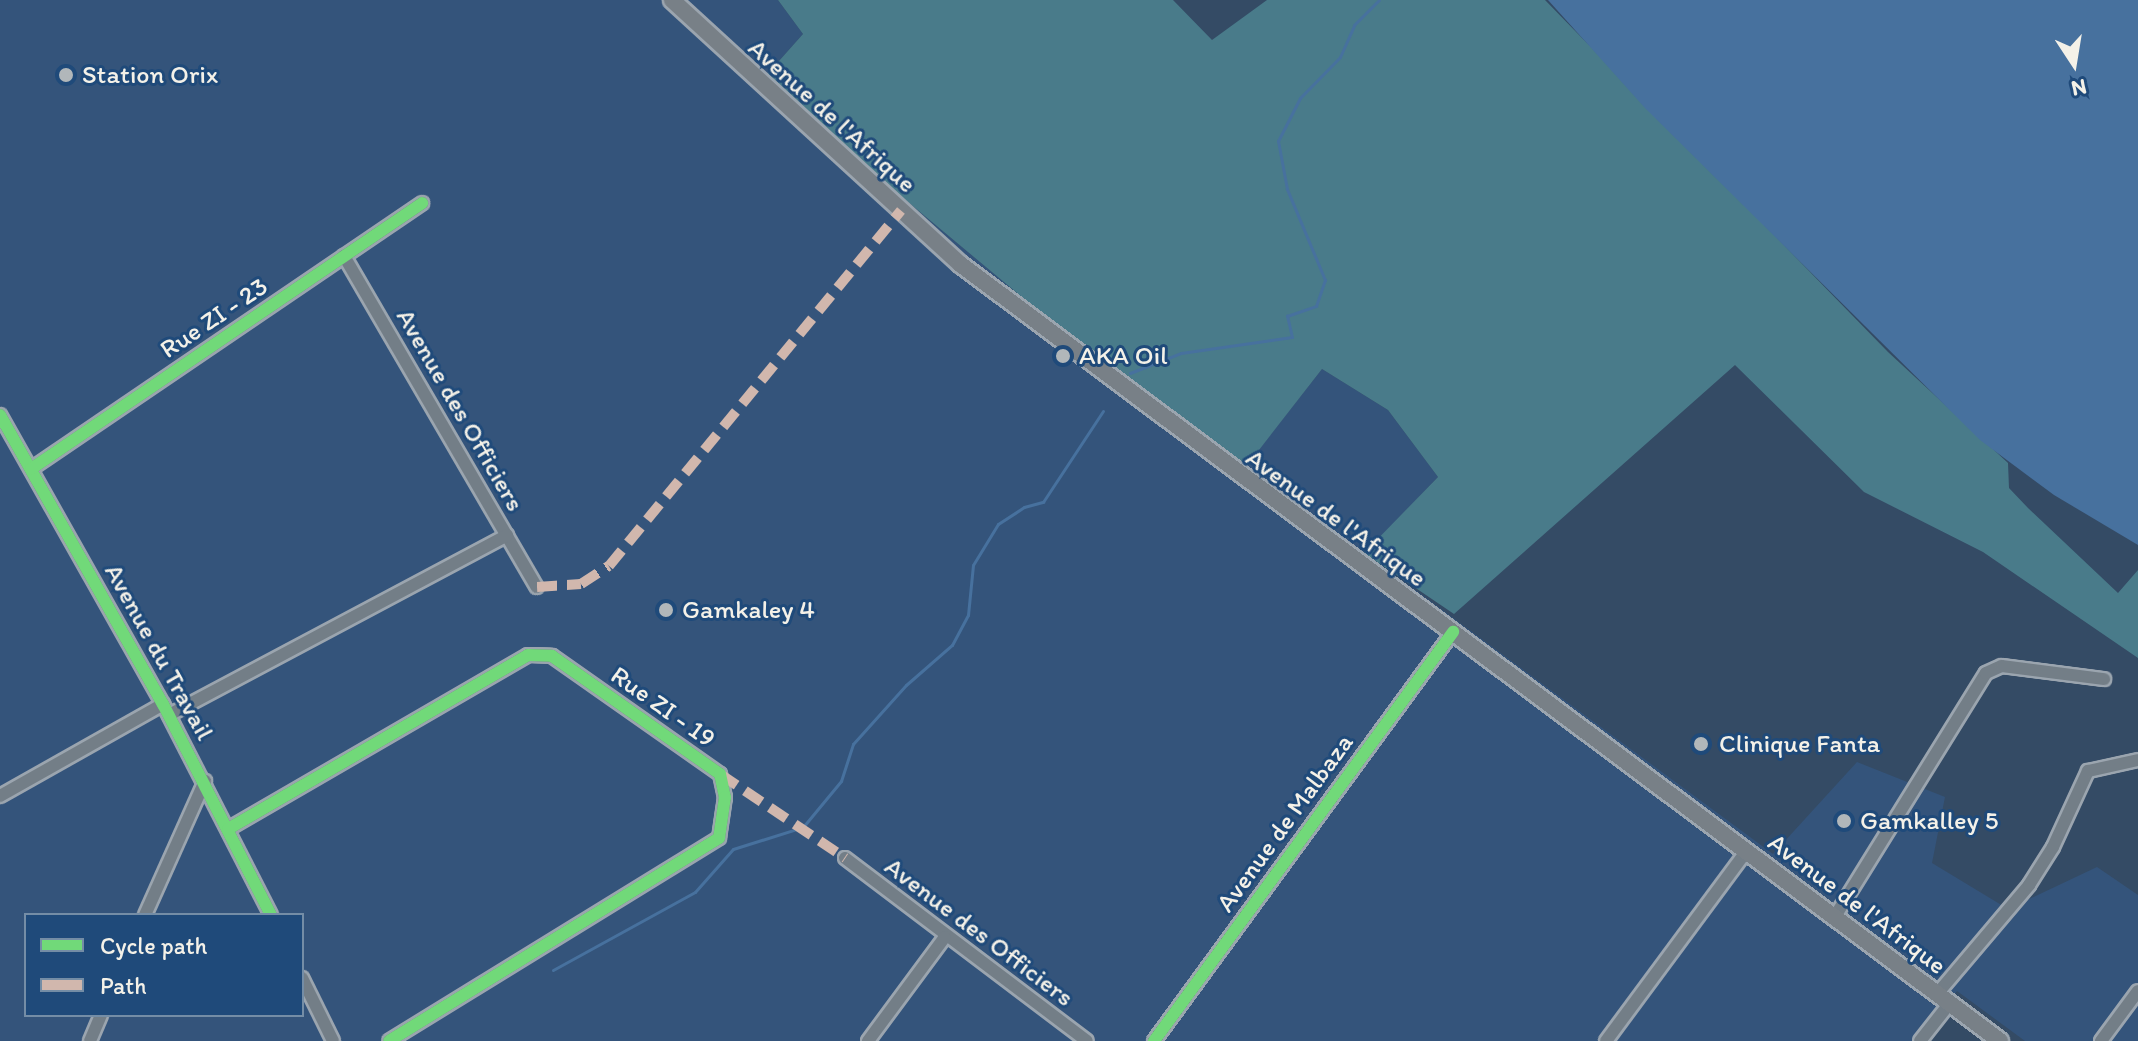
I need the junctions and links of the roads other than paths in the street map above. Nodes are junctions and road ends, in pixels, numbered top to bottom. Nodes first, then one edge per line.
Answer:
1 (672, 0) edge
2 (422, 203) dead end
3 (344, 256) junction
4 (0, 415) edge
5 (31, 469) junction
6 (507, 535) junction
7 (537, 587) dead end
8 (1453, 632) junction
9 (2104, 679) dead end
10 (166, 709) junction
11 (2138, 760) edge
12 (205, 781) junction
13 (0, 796) edge
14 (228, 829) junction
15 (1746, 852) junction
16 (845, 858) dead end
17 (146, 913) edge
18 (270, 913) edge
19 (1834, 918) junction
20 (945, 937) junction
21 (304, 982) edge
22 (2138, 991) edge
23 (1944, 999) junction
24 (100, 1017) edge
25 (90, 1041) edge
26 (333, 1041) edge
27 (389, 1041) edge
28 (868, 1041) edge
29 (1087, 1041) edge
30 (1154, 1041) edge
31 (1606, 1041) edge
32 (1920, 1041) edge
33 (2000, 1041) edge
34 (2101, 1041) edge

1 - 8 main road, Avenue de l'Afrique
2 - 3 street, Rue ZI - 23
3 - 5 street, Rue ZI - 23
3 - 6 street, Avenue des Officiers
4 - 5 street, Avenue du Travail
5 - 10 street, Avenue du Travail
6 - 7 street, Avenue des Officiers
6 - 10 street
8 - 15 main road, Avenue de l'Afrique
8 - 30 street, Avenue de Malbaza
9 - 19 street
10 - 12 street, Avenue du Travail
10 - 13 street
11 - 23 street
12 - 14 street, Avenue du Travail
12 - 17 street
14 - 18 street, Avenue du Travail
14 - 27 street, Rue ZI - 19
15 - 19 main road, Avenue de l'Afrique
15 - 31 street
16 - 20 street, Avenue des Officiers
19 - 23 main road, Avenue de l'Afrique
20 - 28 street
20 - 29 street, Avenue des Officiers
21 - 26 street
22 - 34 street
23 - 32 street
23 - 33 main road, Avenue de l'Afrique
24 - 25 street

